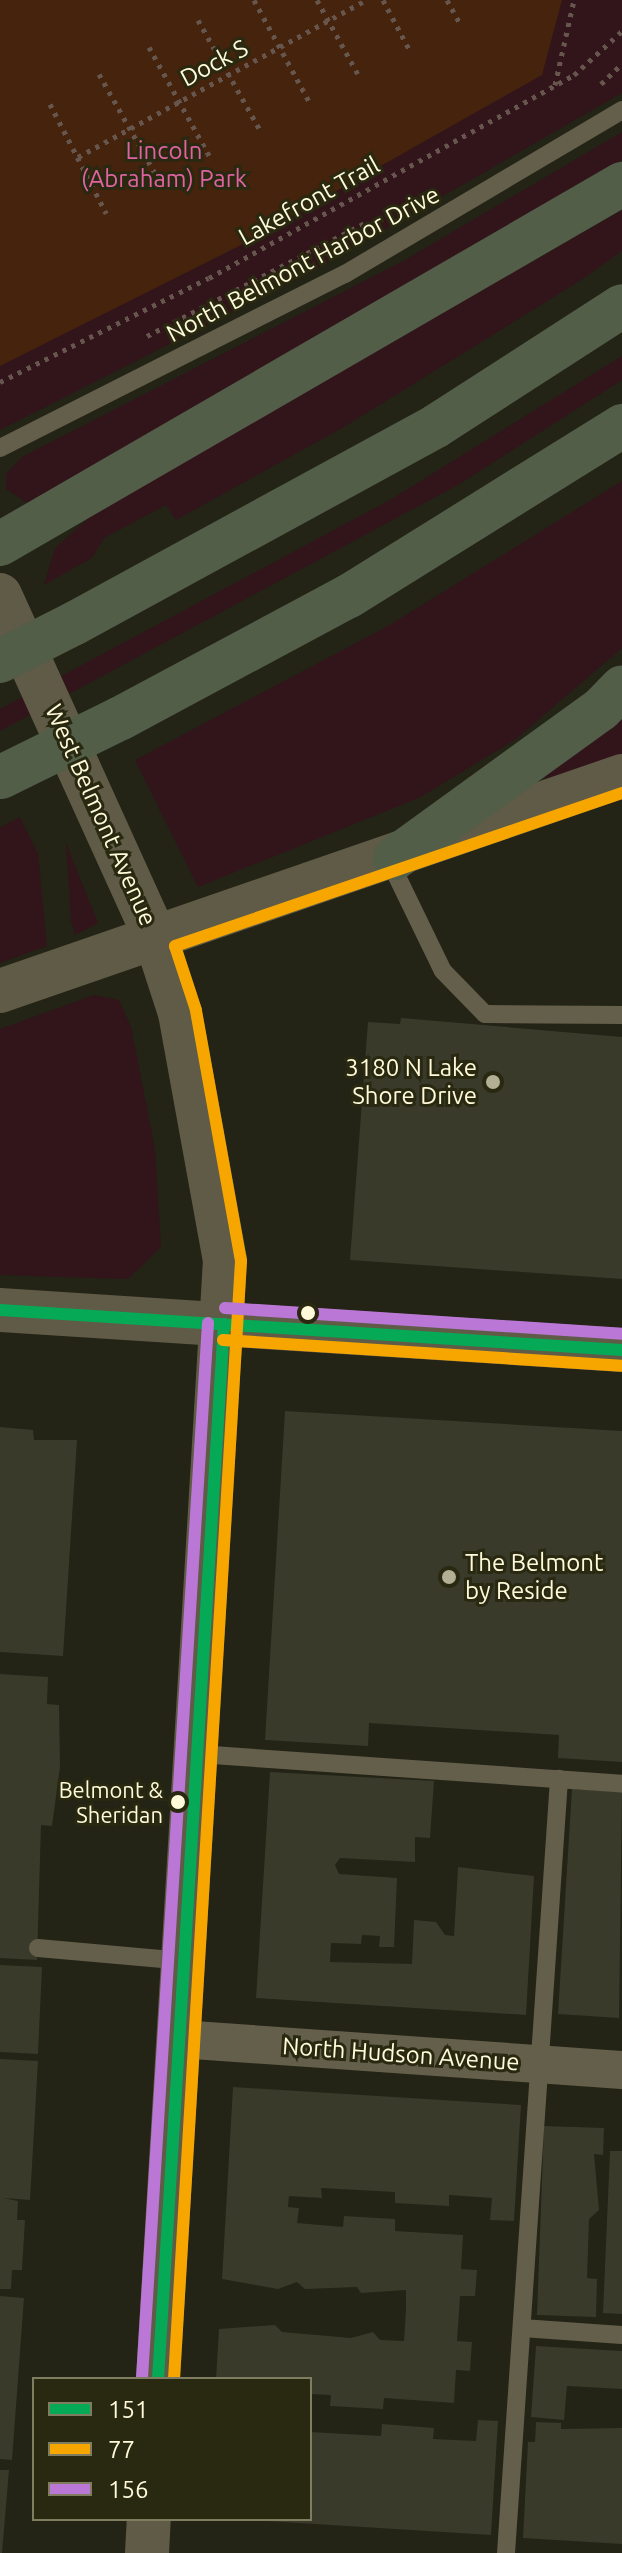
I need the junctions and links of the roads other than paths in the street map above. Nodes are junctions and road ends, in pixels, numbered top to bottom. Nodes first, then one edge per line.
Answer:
1 (622, 110) edge
2 (622, 184) edge
3 (622, 306) edge
4 (622, 426) edge
5 (0, 448) edge
6 (0, 544) edge
7 (0, 595) edge
8 (0, 661) edge
9 (622, 687) edge
10 (622, 776) edge
11 (0, 778) edge
12 (392, 859) junction
13 (155, 936) junction
14 (0, 991) edge
15 (622, 1015) edge
16 (0, 1310) edge
17 (224, 1324) junction
18 (622, 1350) edge
19 (198, 1754) junction
20 (559, 1779) junction
21 (622, 1784) edge
22 (38, 1948) dead end
23 (185, 1961) junction
24 (179, 2039) junction
25 (539, 2064) junction
26 (622, 2070) edge
27 (522, 2328) junction
28 (622, 2335) edge
29 (158, 2377) edge
30 (149, 2521) edge
31 (147, 2553) edge
32 (506, 2553) edge

1 - 5 lane, North Belmont Harbor Drive
2 - 6 highway
3 - 8 highway, bridge
4 - 11 highway, bridge
7 - 13 main road, West Belmont Avenue
9 - 12 highway
10 - 12 main road
12 - 13 main road
12 - 15 lane
13 - 14 main road
13 - 17 main road, West Belmont Avenue
16 - 17 main road
17 - 18 main road
17 - 19 main road, West Belmont Avenue
19 - 20 lane
19 - 23 main road, West Belmont Avenue
20 - 21 lane
20 - 25 lane
22 - 23 lane
23 - 24 main road, West Belmont Avenue
24 - 25 street, North Hudson Avenue
24 - 29 main road, West Belmont Avenue
25 - 26 street, North Hudson Avenue
25 - 27 lane
27 - 28 lane
27 - 32 lane
30 - 31 main road

